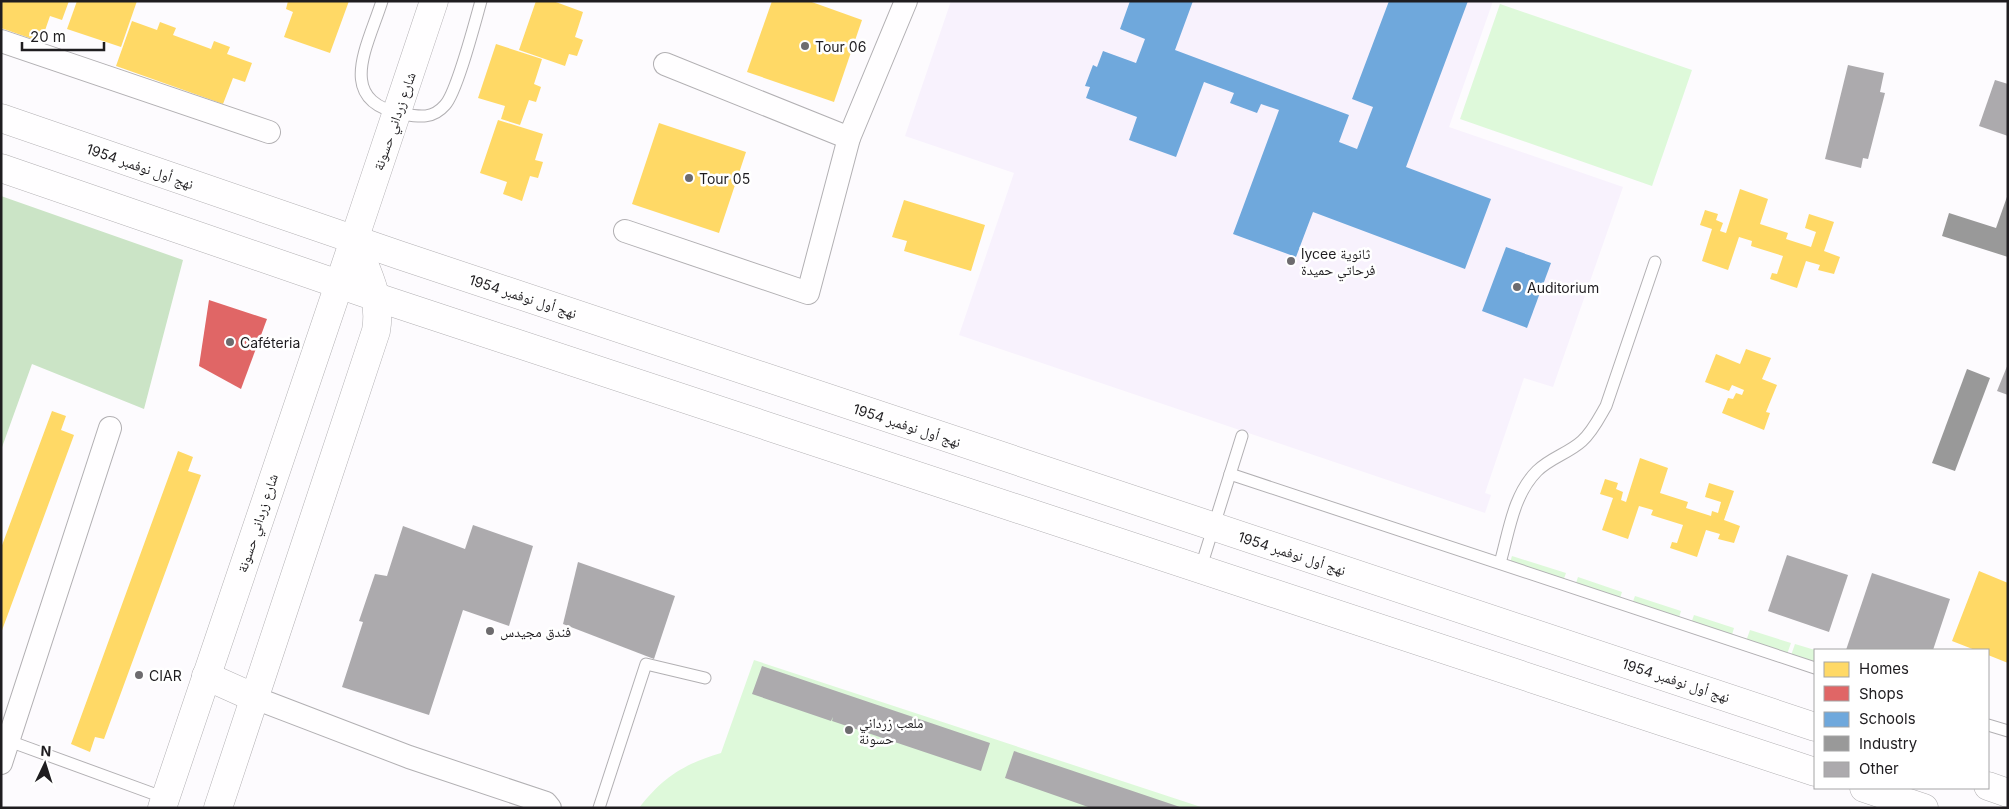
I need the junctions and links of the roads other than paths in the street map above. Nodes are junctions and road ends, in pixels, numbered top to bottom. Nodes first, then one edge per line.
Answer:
1 (382, 1) edge
2 (434, 1) edge
3 (482, 1) edge
4 (906, 1) edge
5 (1, 41) edge
6 (665, 64) dead end
7 (398, 113) junction
8 (1, 118) edge
9 (269, 132) dead end
10 (848, 138) junction
11 (1, 168) edge
12 (625, 231) dead end
13 (354, 240) junction
14 (1655, 262) dead end
15 (338, 283) junction
16 (376, 297) junction
17 (110, 428) dead end
18 (1242, 436) dead end
19 (1230, 474) junction
20 (1213, 527) junction
21 (1500, 563) junction
22 (1200, 570) junction
23 (1814, 668) edge
24 (206, 676) junction
25 (705, 678) dead end
26 (255, 698) junction
27 (1805, 723) edge
28 (1989, 725) edge
29 (2008, 731) edge
30 (9, 742) junction
31 (1783, 761) junction
32 (1, 763) edge
33 (1814, 772) edge
34 (1989, 786) edge
35 (1867, 789) edge
36 (2008, 793) edge
37 (164, 803) edge
38 (218, 808) edge
39 (550, 808) edge
40 (599, 808) edge
41 (1924, 808) edge

1 - 7 lane
2 - 7 main road, شارع زرداني حسونة
3 - 7 lane
4 - 10 street
5 - 9 street
6 - 10 street
7 - 13 main road, شارع زرداني حسونة
8 - 13 main road, نهج أول نوفمبر 1954
10 - 12 street
11 - 15 main road
13 - 15 main road, شارع زرداني حسونة
13 - 16 main road
13 - 20 main road, نهج أول نوفمبر 1954
14 - 21 lane
15 - 16 main road
15 - 24 main road, شارع زرداني حسونة
16 - 22 main road
16 - 26 main road
17 - 30 street
18 - 19 lane
19 - 20 lane
19 - 21 lane
20 - 22 lane
20 - 27 main road, نهج أول نوفمبر 1954
21 - 23 lane
22 - 31 main road
24 - 26 main road
24 - 37 main road, شارع زرداني حسونة
25 - 40 lane
26 - 38 main road
26 - 39 street
27 - 31 main road
28 - 29 lane
30 - 32 street
30 - 37 lane
31 - 33 main road
34 - 36 main road
35 - 41 main road

